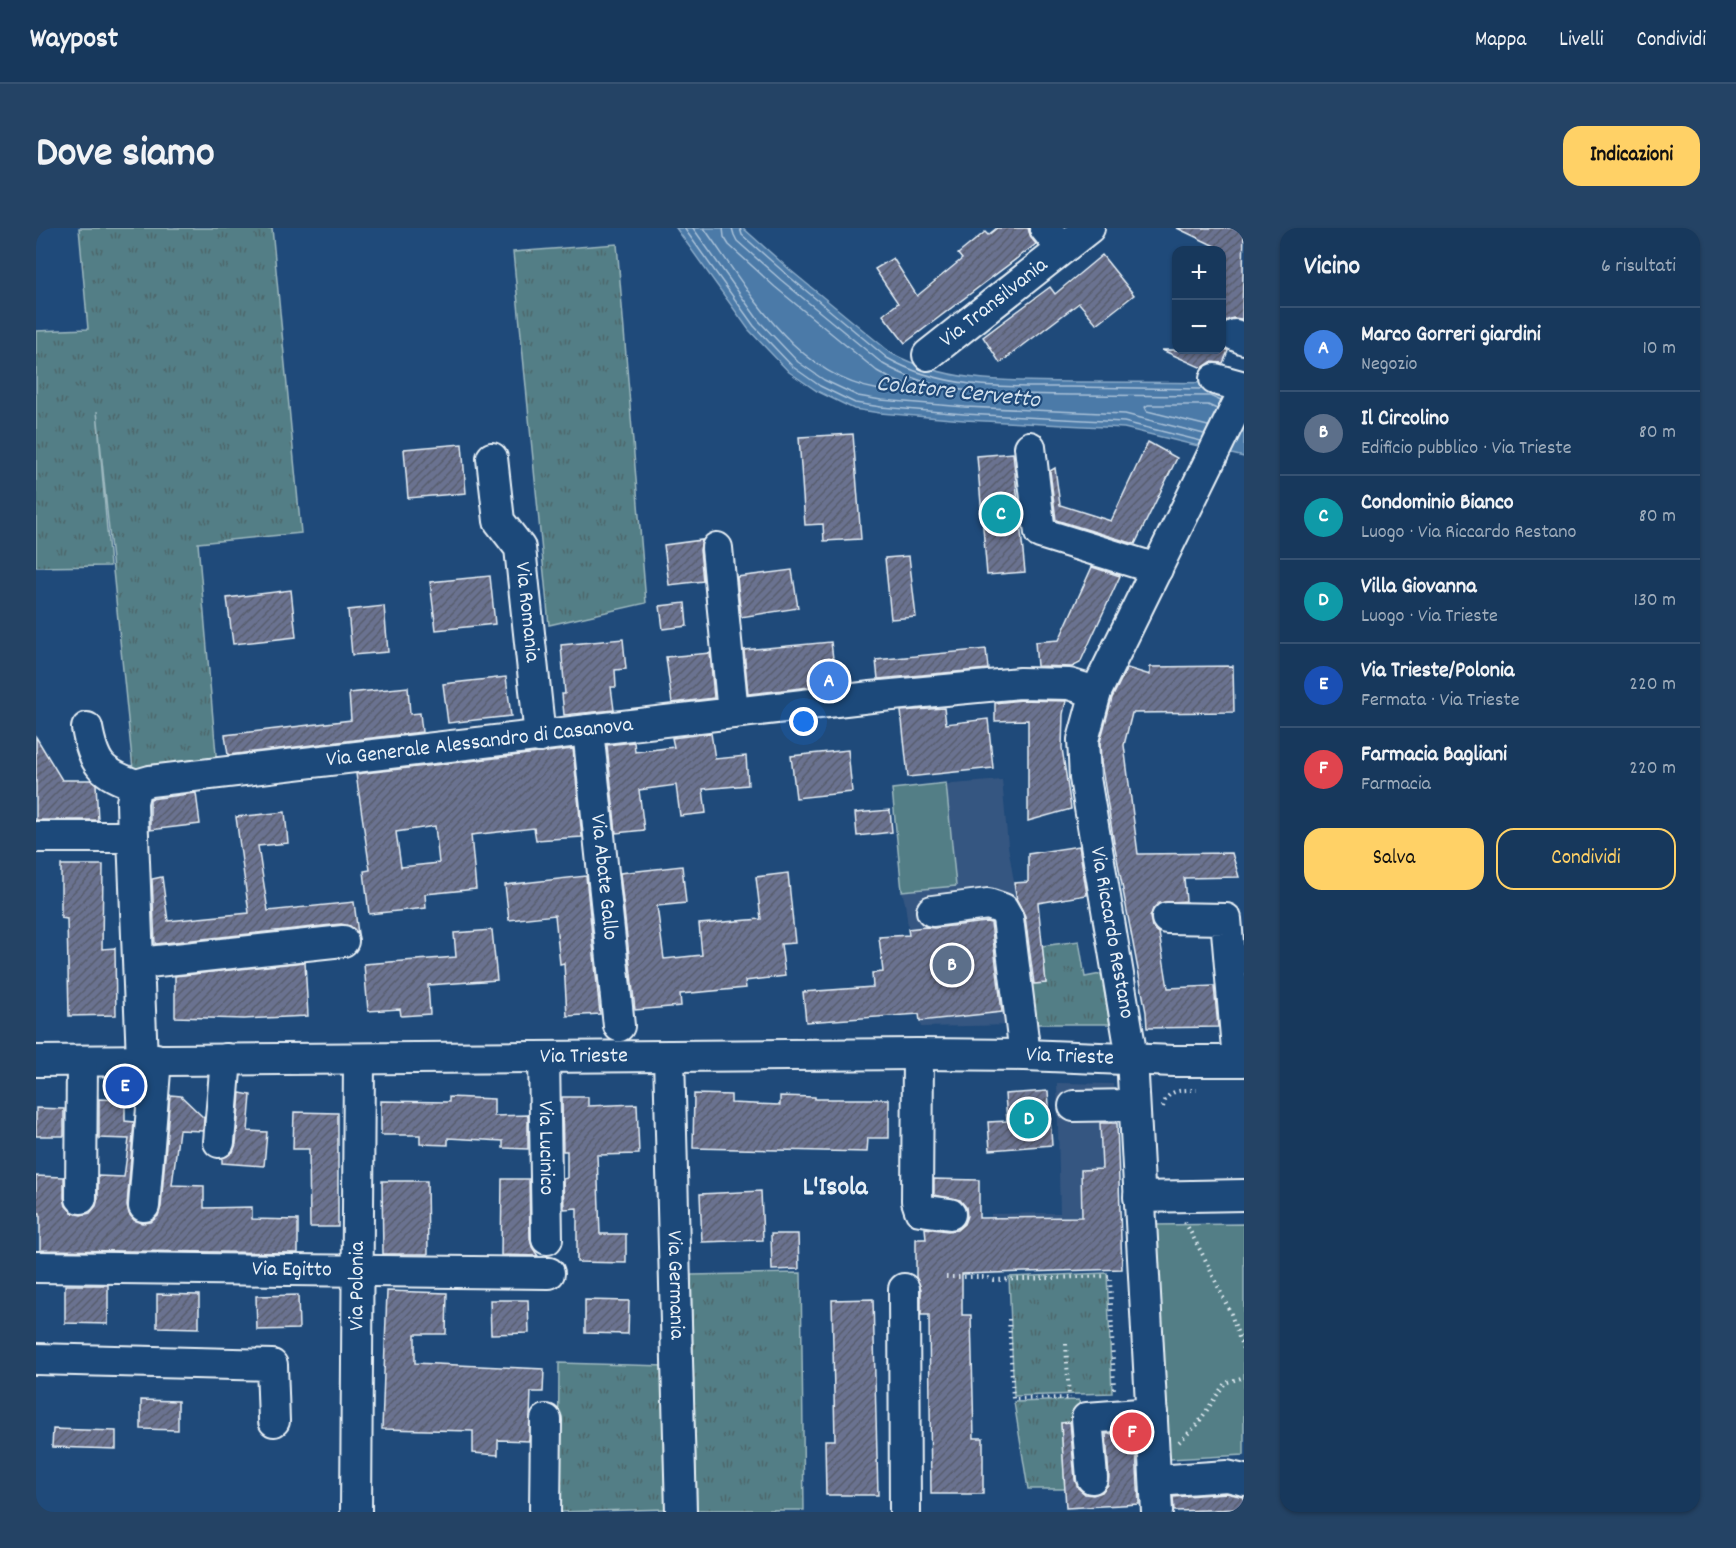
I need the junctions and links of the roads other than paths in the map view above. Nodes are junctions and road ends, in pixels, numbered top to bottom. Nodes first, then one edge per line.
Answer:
1 (1089, 228) edge
2 (1054, 239) edge
3 (928, 354) dead end
4 (1215, 379) dead end
5 (1243, 391) edge
6 (1030, 447) dead end
7 (492, 458) dead end
8 (717, 548) dead end
9 (1157, 569) junction
10 (1096, 692) junction
11 (733, 713) junction
12 (87, 728) dead end
13 (588, 730) junction
14 (540, 737) junction
15 (136, 785) junction
16 (36, 837) edge
17 (133, 837) junction
18 (932, 911) dead end
19 (1167, 918) dead end
20 (343, 941) dead end
21 (139, 963) junction
22 (619, 1026) dead end
23 (918, 1054) junction
24 (1025, 1054) junction
25 (669, 1057) junction
26 (544, 1058) junction
27 (1132, 1058) junction
28 (149, 1059) junction
29 (226, 1059) junction
30 (359, 1059) junction
31 (82, 1060) junction
32 (36, 1061) edge
33 (1241, 1061) edge
34 (1134, 1105) junction
35 (1074, 1107) dead end
36 (219, 1142) dead end
37 (1244, 1195) edge
38 (1139, 1197) junction
39 (81, 1198) dead end
40 (144, 1206) dead end
41 (950, 1214) dead end
42 (547, 1239) dead end
43 (36, 1267) edge
44 (358, 1271) junction
45 (549, 1273) dead end
46 (904, 1289) dead end
47 (36, 1359) edge
48 (1152, 1413) junction
49 (546, 1420) dead end
50 (274, 1421) dead end
51 (1092, 1478) dead end
52 (1244, 1480) edge
53 (1156, 1481) junction
54 (356, 1512) edge
55 (545, 1512) edge
56 (681, 1512) edge
57 (905, 1512) edge
58 (1157, 1512) edge

1 - 2 street, Via Transilvania
2 - 3 street, Via Transilvania
4 - 5 street
5 - 9 street, Via Riccardo Restano
6 - 9 street
7 - 14 street, Via Romania
8 - 11 street
9 - 10 street, Via Riccardo Restano
10 - 11 street, Via Generale Alessandro di Casanova
10 - 27 street, Via Riccardo Restano
11 - 13 street, Via Generale Alessandro di Casanova
12 - 15 street
13 - 14 street, Via Generale Alessandro di Casanova
13 - 22 street, Via Abate Gallo
14 - 15 street, Via Generale Alessandro di Casanova
15 - 17 street
16 - 17 street
17 - 21 street
18 - 24 street
19 - 33 street
20 - 21 street
21 - 28 street
23 - 24 street, Via Trieste
23 - 25 street, Via Trieste
23 - 41 street
24 - 27 street, Via Trieste
25 - 26 street, Via Trieste
25 - 56 street, Via Germania
26 - 30 street, Via Trieste
26 - 42 street, Via Lucinico
27 - 33 street, Via Trieste
27 - 34 street, Via Riccardo Restano
28 - 29 street, Via Trieste
28 - 31 street, Via Trieste
28 - 40 street
29 - 30 street, Via Trieste
29 - 36 street
30 - 44 street, Via Polonia
31 - 32 street, Via Trieste
31 - 39 street
34 - 35 street
34 - 38 street, Via Riccardo Restano
37 - 38 street
38 - 48 street, Via Riccardo Restano
43 - 44 street, Via Egitto
44 - 45 street, Via Egitto
44 - 54 street, Via Polonia
46 - 57 street
47 - 50 street
48 - 51 street
48 - 53 street, Via Riccardo Restano
49 - 55 street
52 - 53 street
53 - 58 street, Via Riccardo Restano

